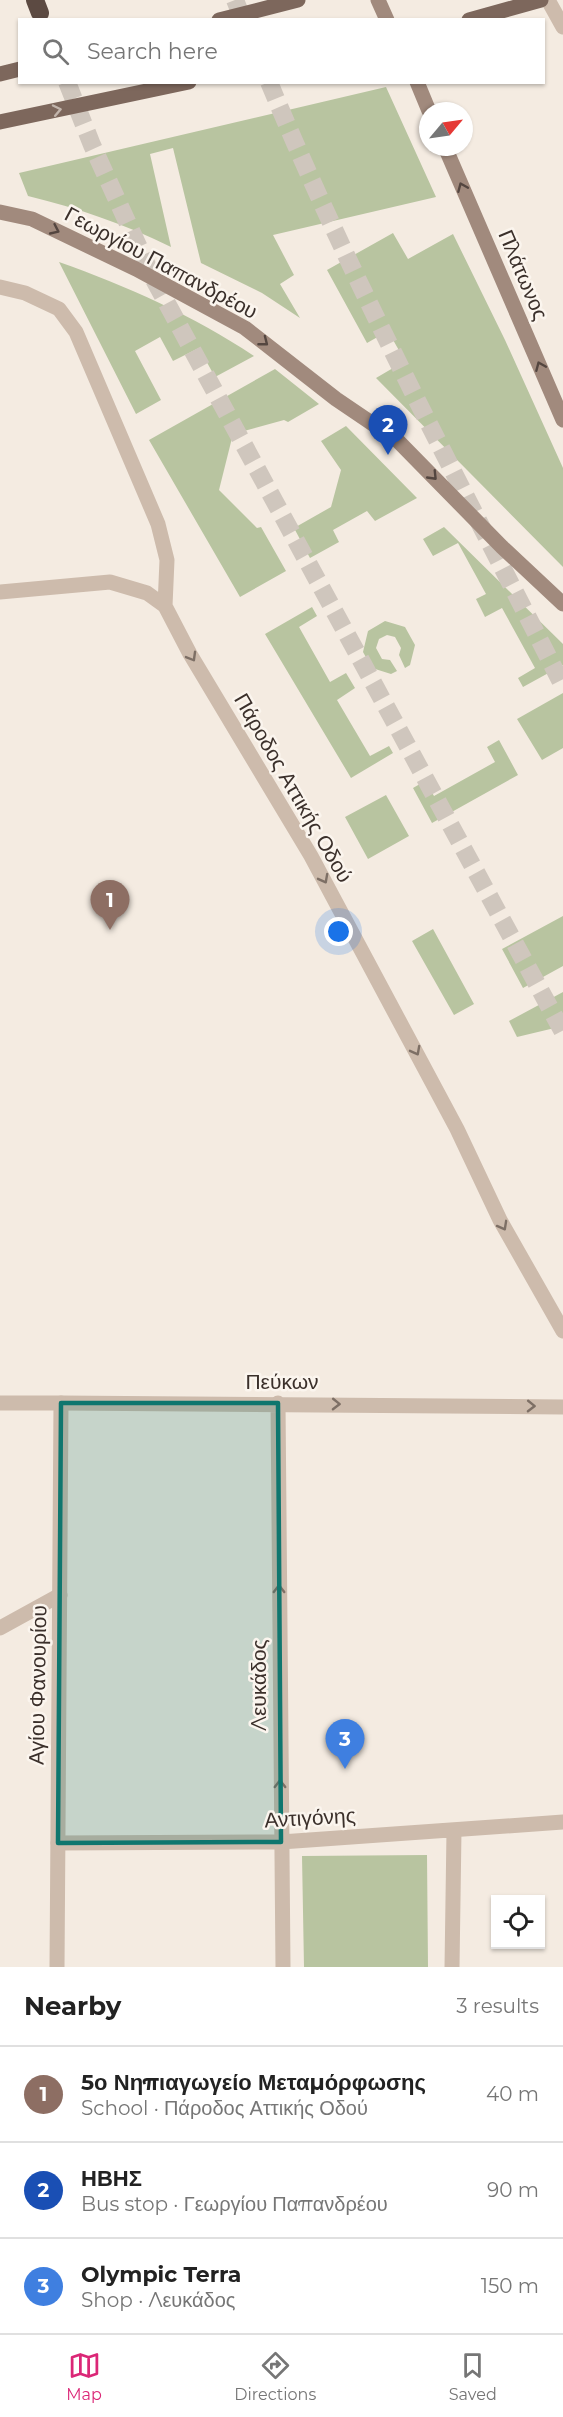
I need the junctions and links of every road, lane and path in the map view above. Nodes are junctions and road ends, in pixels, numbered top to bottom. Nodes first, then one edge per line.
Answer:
1 (298, 0) edge
2 (378, 0) edge
3 (541, 0) edge
4 (548, 0) edge
5 (227, 18) edge
6 (386, 18) edge
7 (477, 18) edge
8 (563, 27) edge
9 (18, 70) edge
10 (0, 74) edge
11 (180, 84) edge
12 (418, 84) edge
13 (425, 102) edge
14 (0, 122) edge
15 (449, 156) edge
16 (0, 212) edge
17 (0, 287) edge
18 (563, 420) edge
19 (0, 592) edge
20 (563, 604) edge
21 (165, 606) junction
22 (563, 1331) edge
23 (0, 1403) edge
24 (61, 1403) junction
25 (278, 1403) junction
26 (563, 1407) edge
27 (60, 1595) junction
28 (0, 1628) edge
29 (563, 1822) edge
30 (454, 1831) junction
31 (281, 1842) junction
32 (58, 1843) junction
33 (57, 1967) edge
34 (283, 1967) edge
35 (452, 1967) edge

1 - 5 main road, bridge
2 - 6 main road
3 - 7 main road
4 - 8 street
9 - 10 main road
14 -> 11 main road, bridge
12 - 13 main road
18 -> 15 main road, Πλάτωνος
16 -> 20 main road, Γεωργίου Παπανδρέου
17 - 21 street
19 - 21 street
21 -> 22 street, Πάροδος Αττικής Οδού
23 - 24 street, Πεύκων
24 - 25 street, Πεύκων
24 - 27 street, Αγίου Φανουρίου
25 -> 26 street, Πεύκων
31 -> 25 street, Λευκάδος
27 - 28 street
27 - 32 street, Αγίου Φανουρίου
29 - 30 street, Αντιγόνης
30 - 31 street, Αντιγόνης
30 - 35 street
31 - 32 street, Αντιγόνης
31 - 34 street, Λευκάδος
32 - 33 street, Αγίου Φανουρίου

